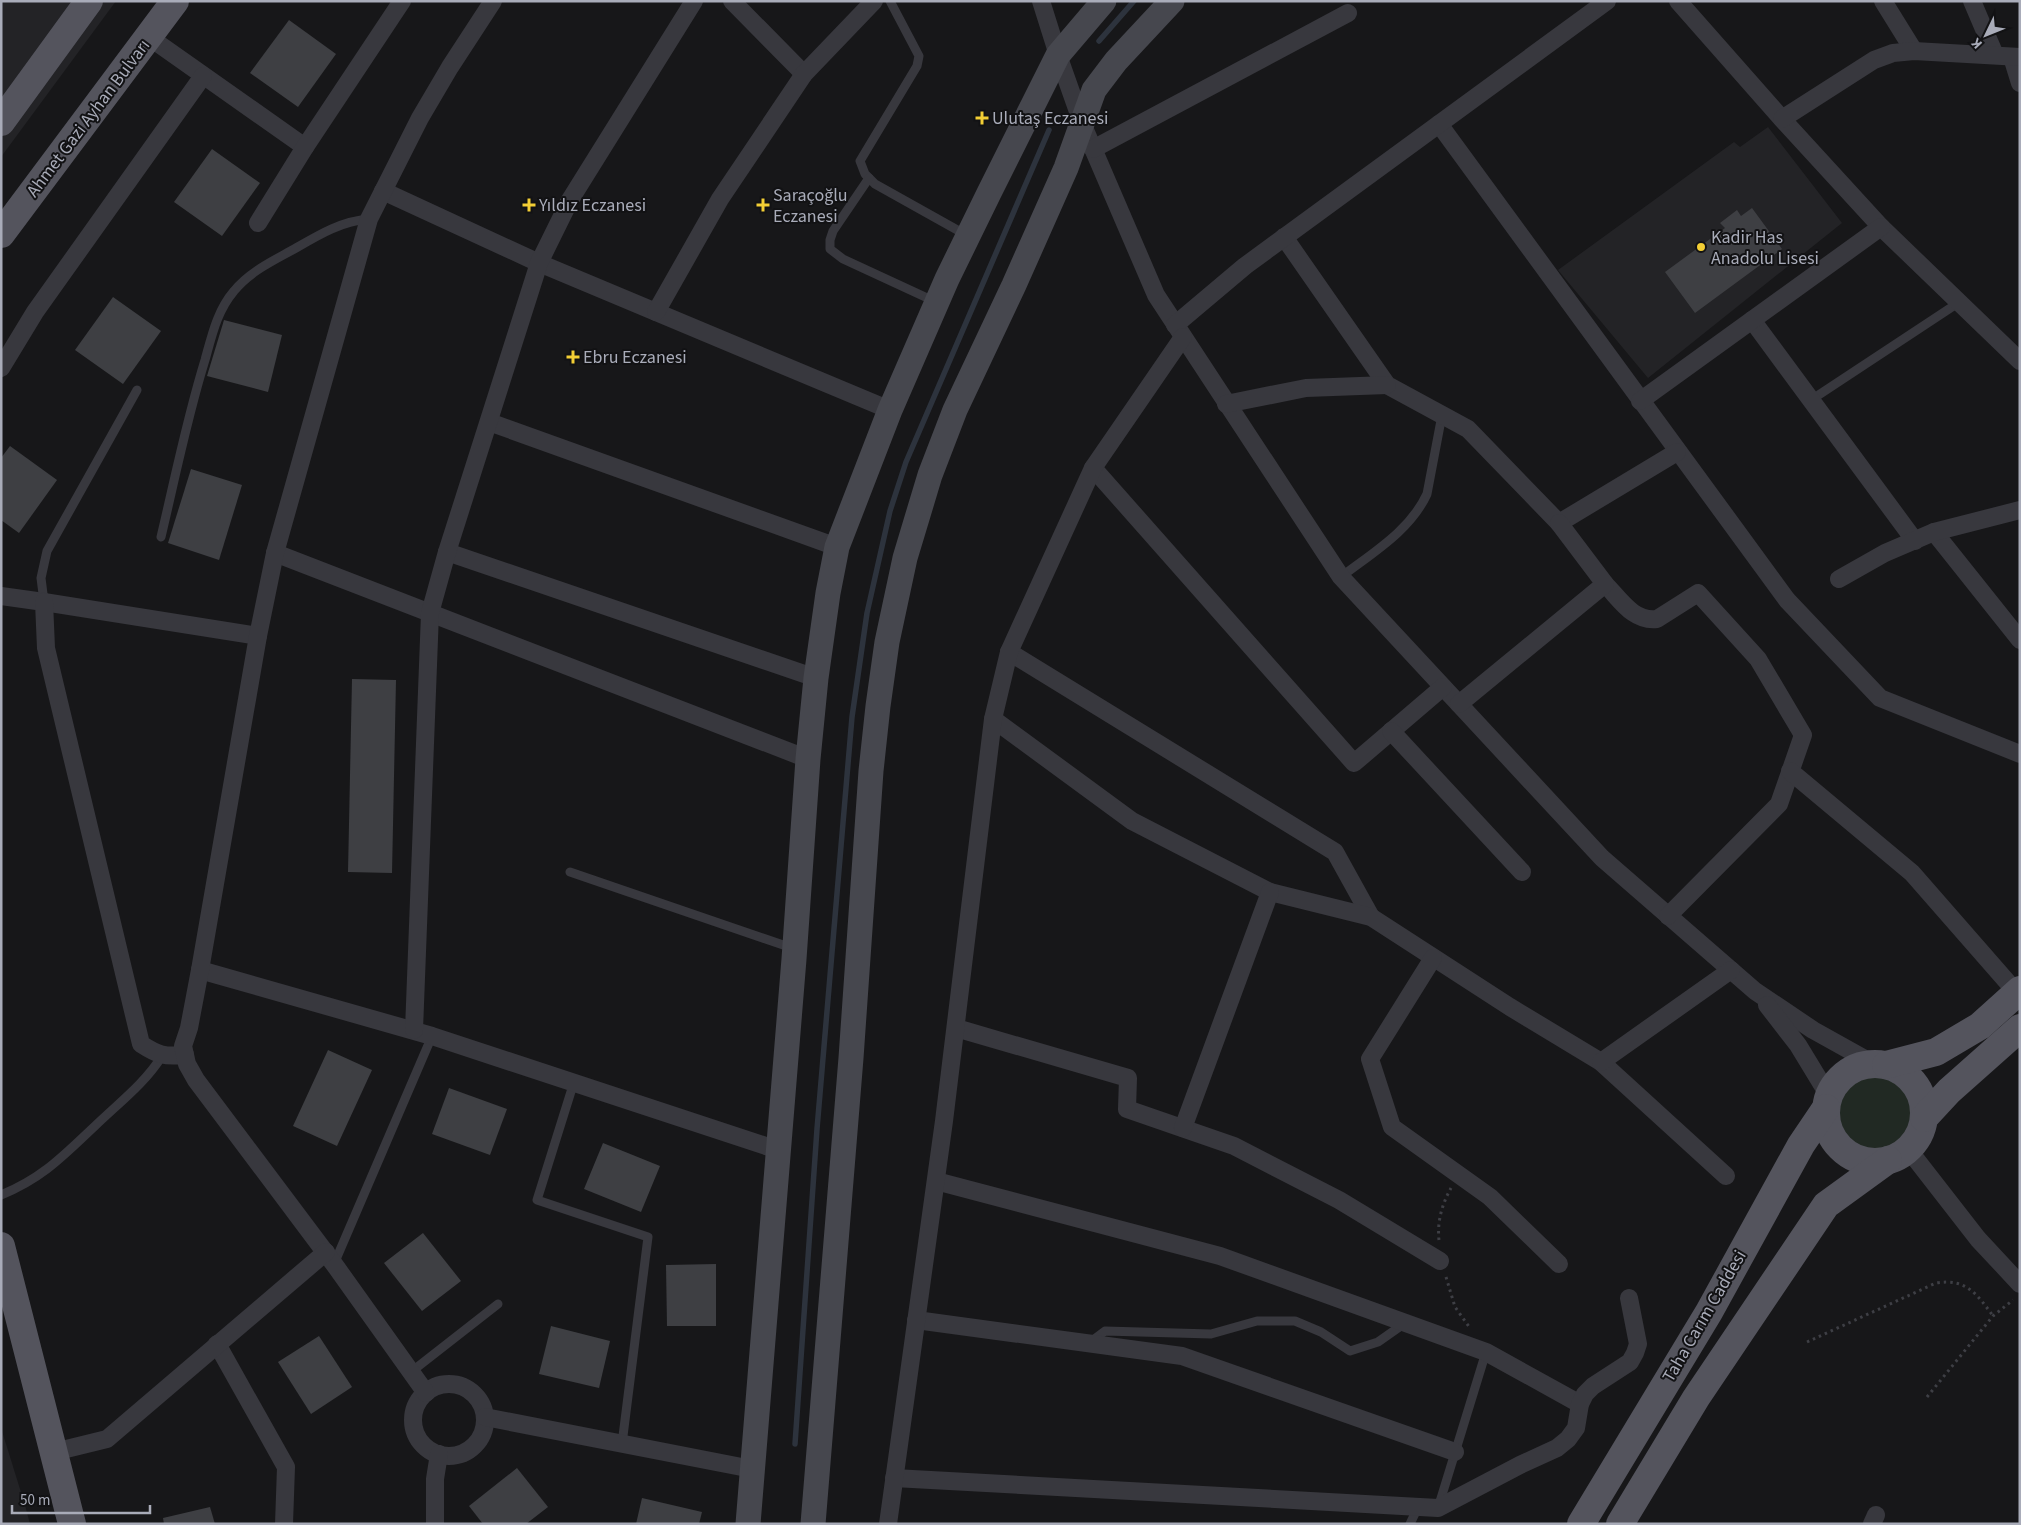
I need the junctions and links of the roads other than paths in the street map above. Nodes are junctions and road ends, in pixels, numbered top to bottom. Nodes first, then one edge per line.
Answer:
1 (89, 1) edge
2 (175, 1) edge
3 (402, 1) edge
4 (494, 1) edge
5 (694, 1) edge
6 (732, 1) edge
7 (874, 1) edge
8 (890, 1) edge
9 (1041, 1) edge
10 (1104, 1) edge
11 (1172, 1) edge
12 (1607, 1) edge
13 (1678, 1) edge
14 (1883, 1) edge
15 (1972, 1) edge
16 (1348, 13) dead end
17 (149, 37) junction
18 (1914, 51) junction
19 (1058, 55) junction
20 (2009, 56) edge
21 (804, 74) junction
22 (203, 76) junction
23 (2020, 83) edge
24 (1782, 119) junction
25 (1, 122) edge
26 (1082, 123) junction
27 (1439, 124) junction
28 (305, 147) junction
29 (1093, 149) junction
30 (869, 178) junction
31 (382, 191) junction
32 (370, 219) junction
33 (258, 223) dead end
34 (1880, 227) junction
35 (1, 234) edge
36 (968, 236) junction
37 (1284, 237) junction
38 (540, 264) junction
39 (936, 302) junction
40 (1958, 302) junction
41 (656, 312) junction
42 (1752, 320) junction
43 (1179, 331) junction
44 (2020, 361) edge
45 (1, 368) edge
46 (1387, 385) junction
47 (137, 390) dead end
48 (1811, 400) junction
49 (1640, 401) junction
50 (1226, 404) junction
51 (890, 410) junction
52 (1442, 415) junction
53 (489, 422) junction
54 (1677, 452) junction
55 (1093, 468) junction
56 (2020, 510) edge
57 (1559, 522) junction
58 (1934, 532) junction
59 (161, 537) dead end
60 (1914, 541) junction
61 (837, 547) junction
62 (447, 552) junction
63 (275, 553) junction
64 (1341, 577) junction
65 (1839, 579) dead end
66 (1605, 584) junction
67 (1, 596) edge
68 (44, 602) junction
69 (430, 613) junction
70 (258, 636) junction
71 (2020, 640) edge
72 (1010, 652) junction
73 (816, 678) junction
74 (1443, 687) junction
75 (1459, 704) junction
76 (993, 719) junction
77 (1391, 731) junction
78 (2020, 754) edge
79 (808, 759) junction
80 (1790, 770) junction
81 (570, 872) dead end
82 (1522, 872) dead end
83 (1270, 892) junction
84 (1668, 916) junction
85 (1371, 917) junction
86 (795, 949) junction
87 (1433, 958) junction
88 (200, 970) junction
89 (1731, 970) junction
90 (1755, 991) junction
91 (2018, 991) edge
92 (956, 1028) junction
93 (2020, 1028) edge
94 (414, 1030) junction
95 (432, 1036) junction
96 (185, 1055) junction
97 (162, 1056) junction
98 (1602, 1062) junction
99 (1880, 1064) junction
100 (574, 1082) junction
101 (1827, 1102) junction
102 (1924, 1118) junction
103 (1183, 1128) junction
104 (778, 1150) junction
105 (1898, 1155) junction
106 (1726, 1176) dead end
107 (936, 1181) junction
108 (1, 1196) edge
109 (1, 1246) edge
110 (330, 1258) junction
111 (1440, 1260) dead end
112 (1559, 1264) dead end
113 (2020, 1284) edge
114 (1629, 1298) dead end
115 (498, 1304) dead end
116 (916, 1320) junction
117 (1405, 1323) junction
118 (1089, 1343) junction
119 (217, 1344) junction
120 (1486, 1352) junction
121 (411, 1372) junction
122 (426, 1393) junction
123 (1580, 1404) junction
124 (485, 1416) junction
125 (622, 1444) junction
126 (54, 1452) junction
127 (1455, 1452) junction
128 (439, 1454) junction
129 (752, 1469) junction
130 (894, 1478) junction
131 (1418, 1507) junction
132 (1438, 1508) junction
133 (72, 1524) edge
134 (284, 1524) edge
135 (435, 1524) edge
136 (748, 1524) edge
137 (813, 1524) edge
138 (888, 1524) edge
139 (1410, 1524) edge
140 (1581, 1524) edge
141 (1620, 1524) edge

1 - 25 main road
2 - 17 main road, Ahmet Gazi Ayhan Bulvarı
3 - 28 street
4 - 31 street
5 - 38 street
6 - 21 street
7 - 21 street
8 - 30 lane
9 - 19 street
10 - 19 main road
11 - 26 main road
12 - 27 street
13 - 24 street
14 - 18 street
15 - 20 street
16 - 29 street
17 - 22 street
17 - 35 main road, Ahmet Gazi Ayhan Bulvarı
18 - 20 street
18 - 24 street
19 - 26 street
19 - 36 main road
20 - 23 street
21 - 41 street
22 - 28 street
22 - 45 street
24 - 34 street
26 - 29 street
26 - 137 main road
27 - 37 street
27 - 49 street
28 - 33 street
29 - 43 street
30 - 36 lane
30 - 39 lane
31 - 32 street
31 - 38 street
32 - 59 lane
32 - 63 street
34 - 40 street
34 - 42 street
36 - 39 main road
37 - 43 street
37 - 46 street
38 - 41 street
38 - 53 street
39 - 51 main road
40 - 44 street
40 - 48 lane
41 - 51 street
42 - 48 street
42 - 49 street
43 - 50 street
43 - 55 street
46 - 50 street
46 - 52 street
47 - 68 lane
48 - 60 street
49 - 54 street
50 - 64 street
51 - 61 main road
52 - 57 street
52 - 64 lane
53 - 61 street
53 - 62 street
54 - 57 street
54 - 78 street
55 - 72 street
55 - 77 street
56 - 58 street
57 - 66 street
58 - 60 street
58 - 71 street
60 - 65 street
61 - 73 main road
62 - 69 street
62 - 73 street
63 - 69 street
63 - 70 street
64 - 74 street
66 - 75 street
66 - 80 street
67 - 68 street
68 - 70 street
68 - 97 street
69 - 79 street
69 - 94 street
70 - 88 street
72 - 76 street
72 - 85 street
73 - 79 main road
74 - 75 street
74 - 77 street
75 - 84 street
76 - 83 street
76 - 92 street
77 - 82 street
79 - 86 main road
80 - 84 street
80 - 91 street
81 - 86 lane
83 - 85 street
83 - 103 street
84 - 89 street
85 - 87 street
86 - 104 main road
87 - 98 street
87 - 112 street
88 - 94 street
88 - 96 street
89 - 90 street
89 - 98 street
90 - 99 street
90 - 101 street
91 - 99 main road
92 - 103 street
92 - 107 street
93 - 102 main road
94 - 95 street
95 - 100 street
95 - 110 lane
96 - 97 street
96 - 110 street
97 - 108 lane
98 - 106 street
99 - 101 main road
99 - 102 main road
100 - 104 street
100 - 125 lane
101 - 105 main road
101 - 140 main road, Taha Carım Caddesi
102 - 105 main road
103 - 111 street
104 - 129 main road
105 - 113 street
105 - 141 main road, Taha Carım Caddesi
107 - 116 street
107 - 117 street
109 - 126 main road
110 - 119 street
110 - 121 street
114 - 123 street
115 - 121 lane
116 - 118 street
116 - 130 street
117 - 118 lane
117 - 120 street
118 - 127 street
119 - 126 street
119 - 134 street
120 - 123 street
120 - 127 lane
121 - 122 street
122 - 124 street
122 - 128 street
123 - 132 street
124 - 125 street
124 - 128 street
125 - 129 street
126 - 133 main road
127 - 132 lane
128 - 135 street
129 - 136 main road
130 - 131 street
130 - 138 street
131 - 132 street
131 - 139 lane

